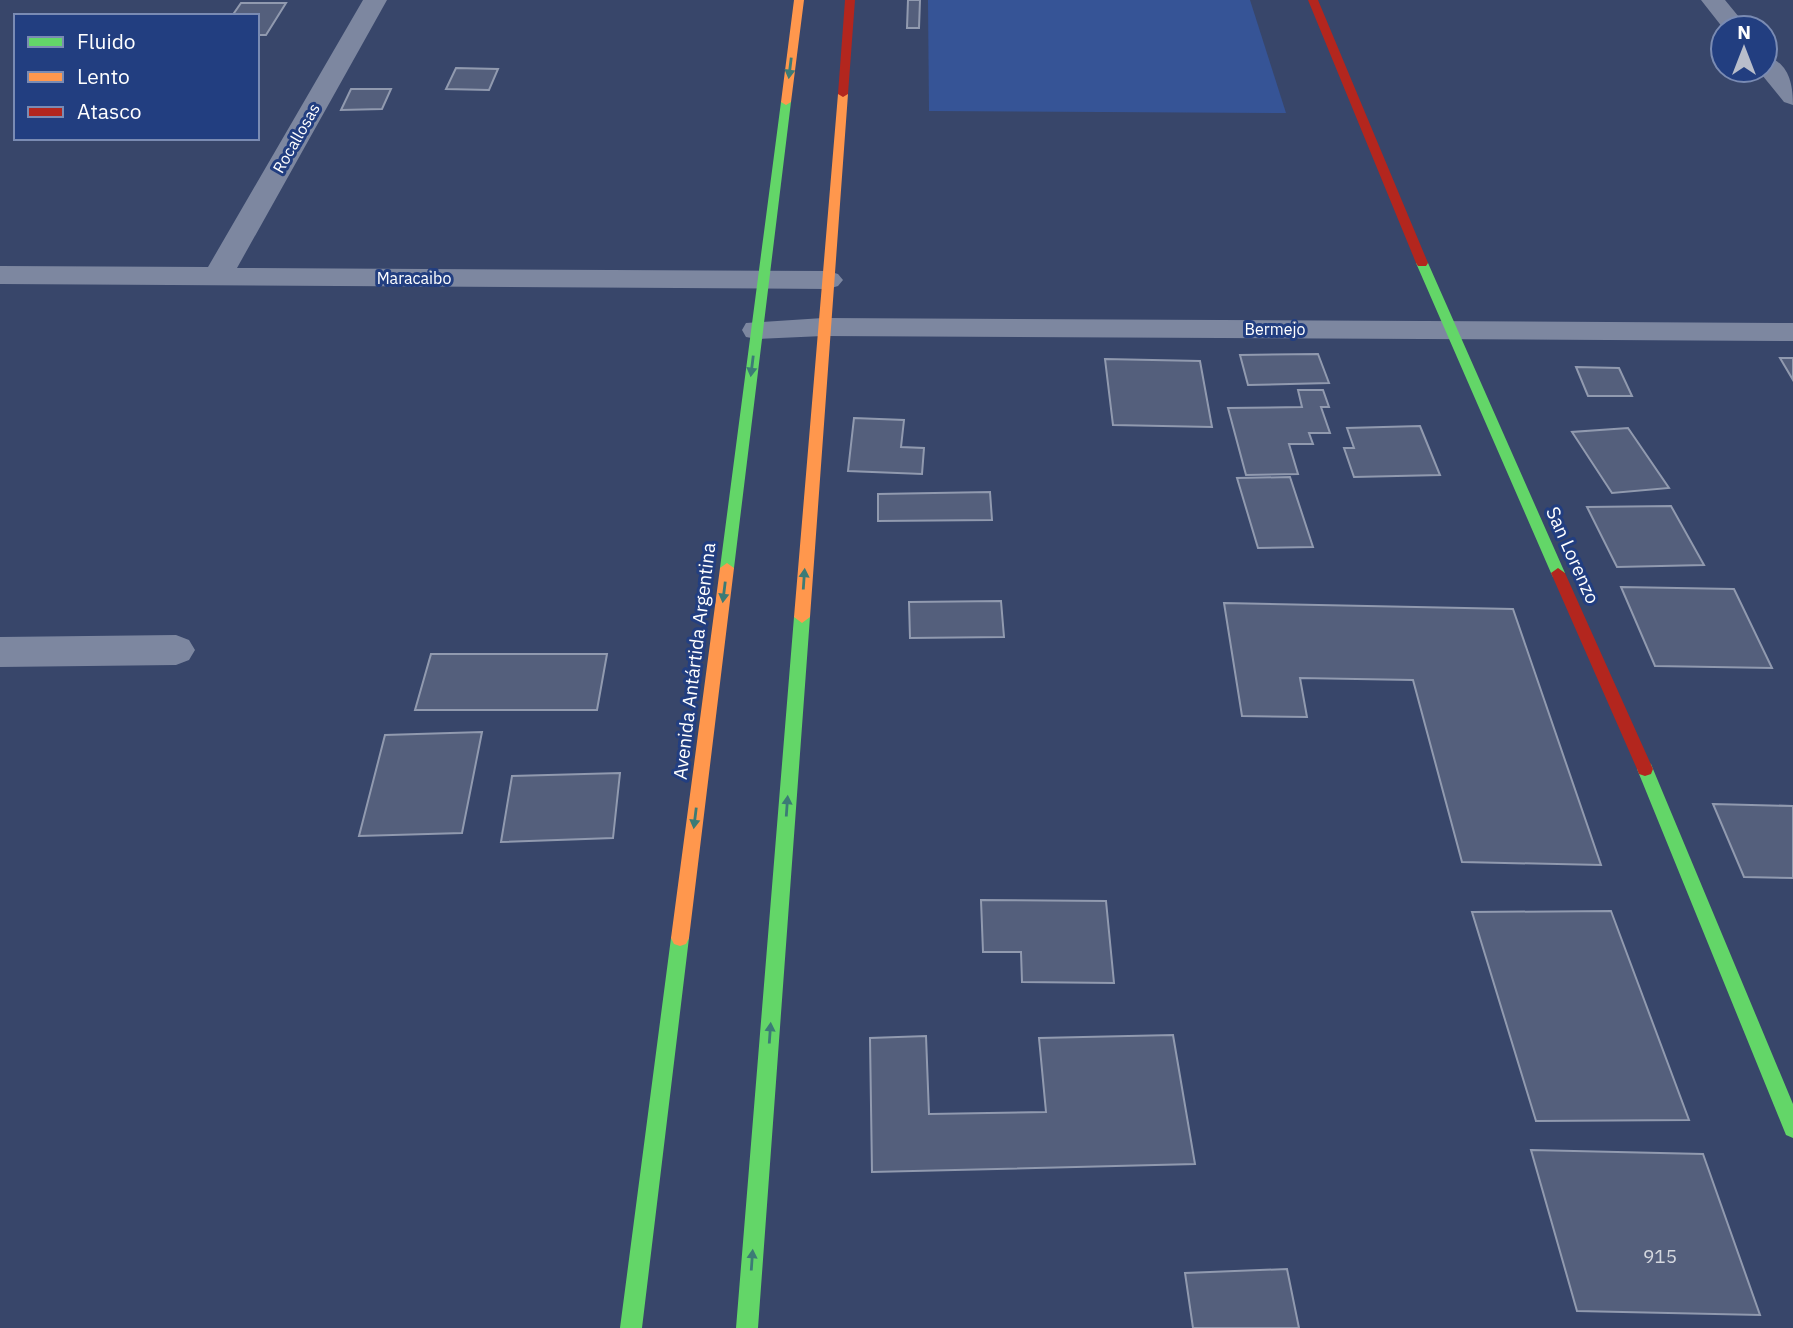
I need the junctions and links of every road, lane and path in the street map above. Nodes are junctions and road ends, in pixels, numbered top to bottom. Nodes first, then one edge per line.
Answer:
1 (375, 0) edge
2 (799, 0) edge
3 (850, 0) edge
4 (1313, 0) edge
5 (1713, 0) edge
6 (1724, 14) edge
7 (1779, 80) edge
8 (1793, 97) edge
9 (0, 275) edge
10 (217, 276) junction
11 (763, 279) junction
12 (828, 279) junction
13 (823, 327) junction
14 (757, 330) junction
15 (1450, 330) junction
16 (1793, 332) edge
17 (176, 650) dead end
18 (0, 652) edge
19 (1793, 1128) edge
20 (631, 1328) edge
21 (747, 1328) edge

1 - 10 street, Rocallosas
2 -> 11 street, Avenida Antártida Argentina
3 - 12 street
4 - 15 street, San Lorenzo
5 - 6 street
7 - 8 street
9 - 10 street, Maracaibo
10 - 11 street, Maracaibo
11 - 12 street, Maracaibo
11 - 14 street, Avenida Antártida Argentina
12 - 13 street
13 - 14 street, Bermejo
13 - 15 street, Bermejo
21 -> 13 street
14 -> 20 street, Avenida Antártida Argentina
15 - 16 street, Bermejo
15 - 19 street, San Lorenzo
17 - 18 street

